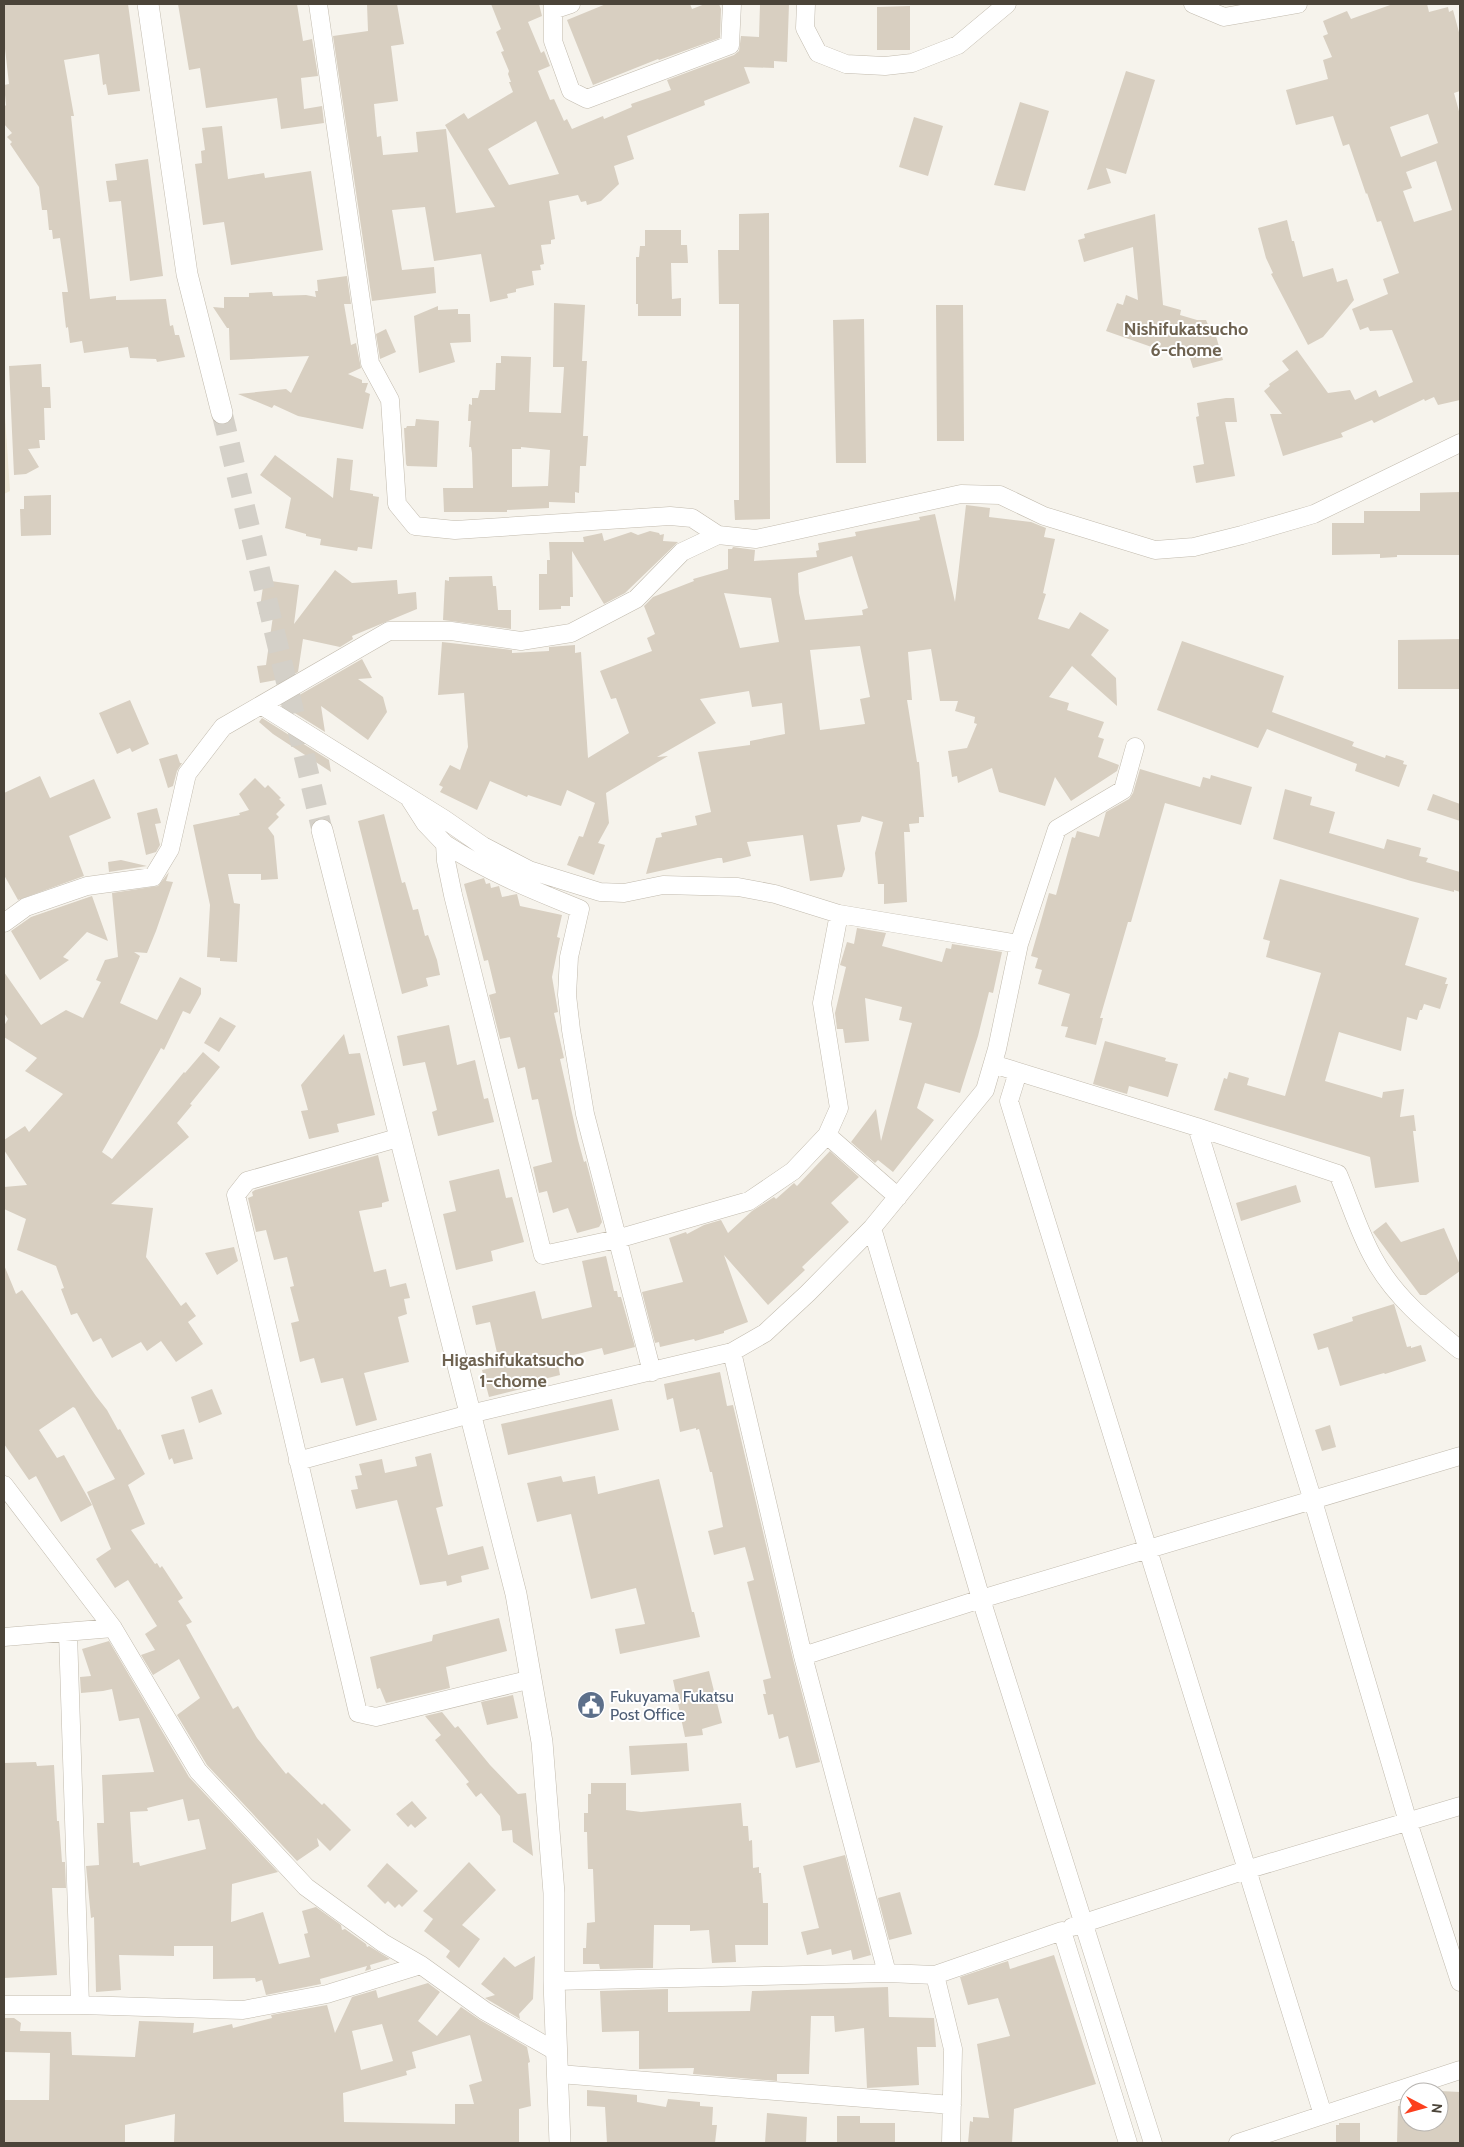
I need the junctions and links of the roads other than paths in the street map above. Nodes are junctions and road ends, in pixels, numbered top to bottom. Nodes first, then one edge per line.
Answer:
1 (148, 4) edge
2 (318, 4) edge
3 (571, 4) edge
4 (732, 4) edge
5 (806, 4) edge
6 (1007, 4) edge
7 (1193, 4) edge
8 (1298, 4) edge
9 (553, 7) edge
10 (222, 413) tunnel mouth
11 (1460, 443) edge
12 (718, 535) junction
13 (261, 705) junction
14 (1135, 747) dead end
15 (409, 798) junction
16 (322, 830) tunnel mouth
17 (446, 844) junction
18 (839, 914) junction
19 (4, 924) edge
20 (1019, 944) junction
21 (993, 1064) junction
22 (1018, 1072) junction
23 (1197, 1127) junction
24 (826, 1135) junction
25 (401, 1137) junction
26 (898, 1198) junction
27 (872, 1228) junction
28 (617, 1239) junction
29 (1460, 1350) edge
30 (732, 1352) junction
31 (652, 1372) junction
32 (470, 1414) junction
33 (1460, 1456) edge
34 (298, 1461) junction
35 (4, 1485) edge
36 (1313, 1501) junction
37 (1147, 1550) junction
38 (981, 1600) junction
39 (113, 1628) junction
40 (68, 1633) junction
41 (4, 1637) edge
42 (803, 1656) junction
43 (532, 1679) junction
44 (1460, 1806) edge
45 (1408, 1822) junction
46 (1246, 1870) junction
47 (1083, 1924) junction
48 (1062, 1931) junction
49 (421, 1965) junction
50 (887, 1973) junction
51 (935, 1975) junction
52 (554, 1981) junction
53 (1460, 1982) edge
54 (4, 2005) edge
55 (80, 2005) junction
56 (557, 2052) junction
57 (1460, 2070) edge
58 (559, 2074) junction
59 (952, 2105) junction
60 (1323, 2115) junction
61 (560, 2143) edge
62 (951, 2143) edge
63 (1128, 2143) edge
64 (1153, 2143) edge
65 (1238, 2143) edge

1 - 10 street
2 - 12 street
3 - 9 street
4 - 9 street
5 - 6 street
7 - 8 street
11 - 12 street
12 - 13 street
13 - 15 street
13 - 19 street
14 - 20 street
15 - 17 street
15 - 18 street
16 - 25 street
17 - 28 street
17 - 28 street
18 - 20 street
18 - 24 street
20 - 21 street
21 - 22 street
21 - 26 street
22 - 23 street
22 - 37 street
23 - 29 street
23 - 36 street
24 - 26 street
24 - 28 street
25 - 32 street
25 - 34 street
26 - 27 street
27 - 30 street
27 - 38 street
28 - 31 street
30 - 31 street
30 - 42 street
31 - 32 street
32 - 34 street
32 - 43 street
33 - 36 street
34 - 43 street
35 - 39 street
36 - 37 street
36 - 45 street
37 - 38 street
37 - 46 street
38 - 42 street
38 - 47 street
39 - 40 street
39 - 49 street
40 - 41 street
40 - 55 street
42 - 50 street
43 - 52 street
44 - 45 street
45 - 46 street
45 - 53 street
46 - 47 street
46 - 60 street
47 - 48 street
47 - 64 street
48 - 51 street
48 - 63 street
49 - 55 street
49 - 56 street
50 - 51 street
50 - 52 street
51 - 59 street
52 - 56 street
54 - 55 street
56 - 58 street
57 - 60 street
58 - 59 street
58 - 61 street
59 - 62 street
60 - 65 street

